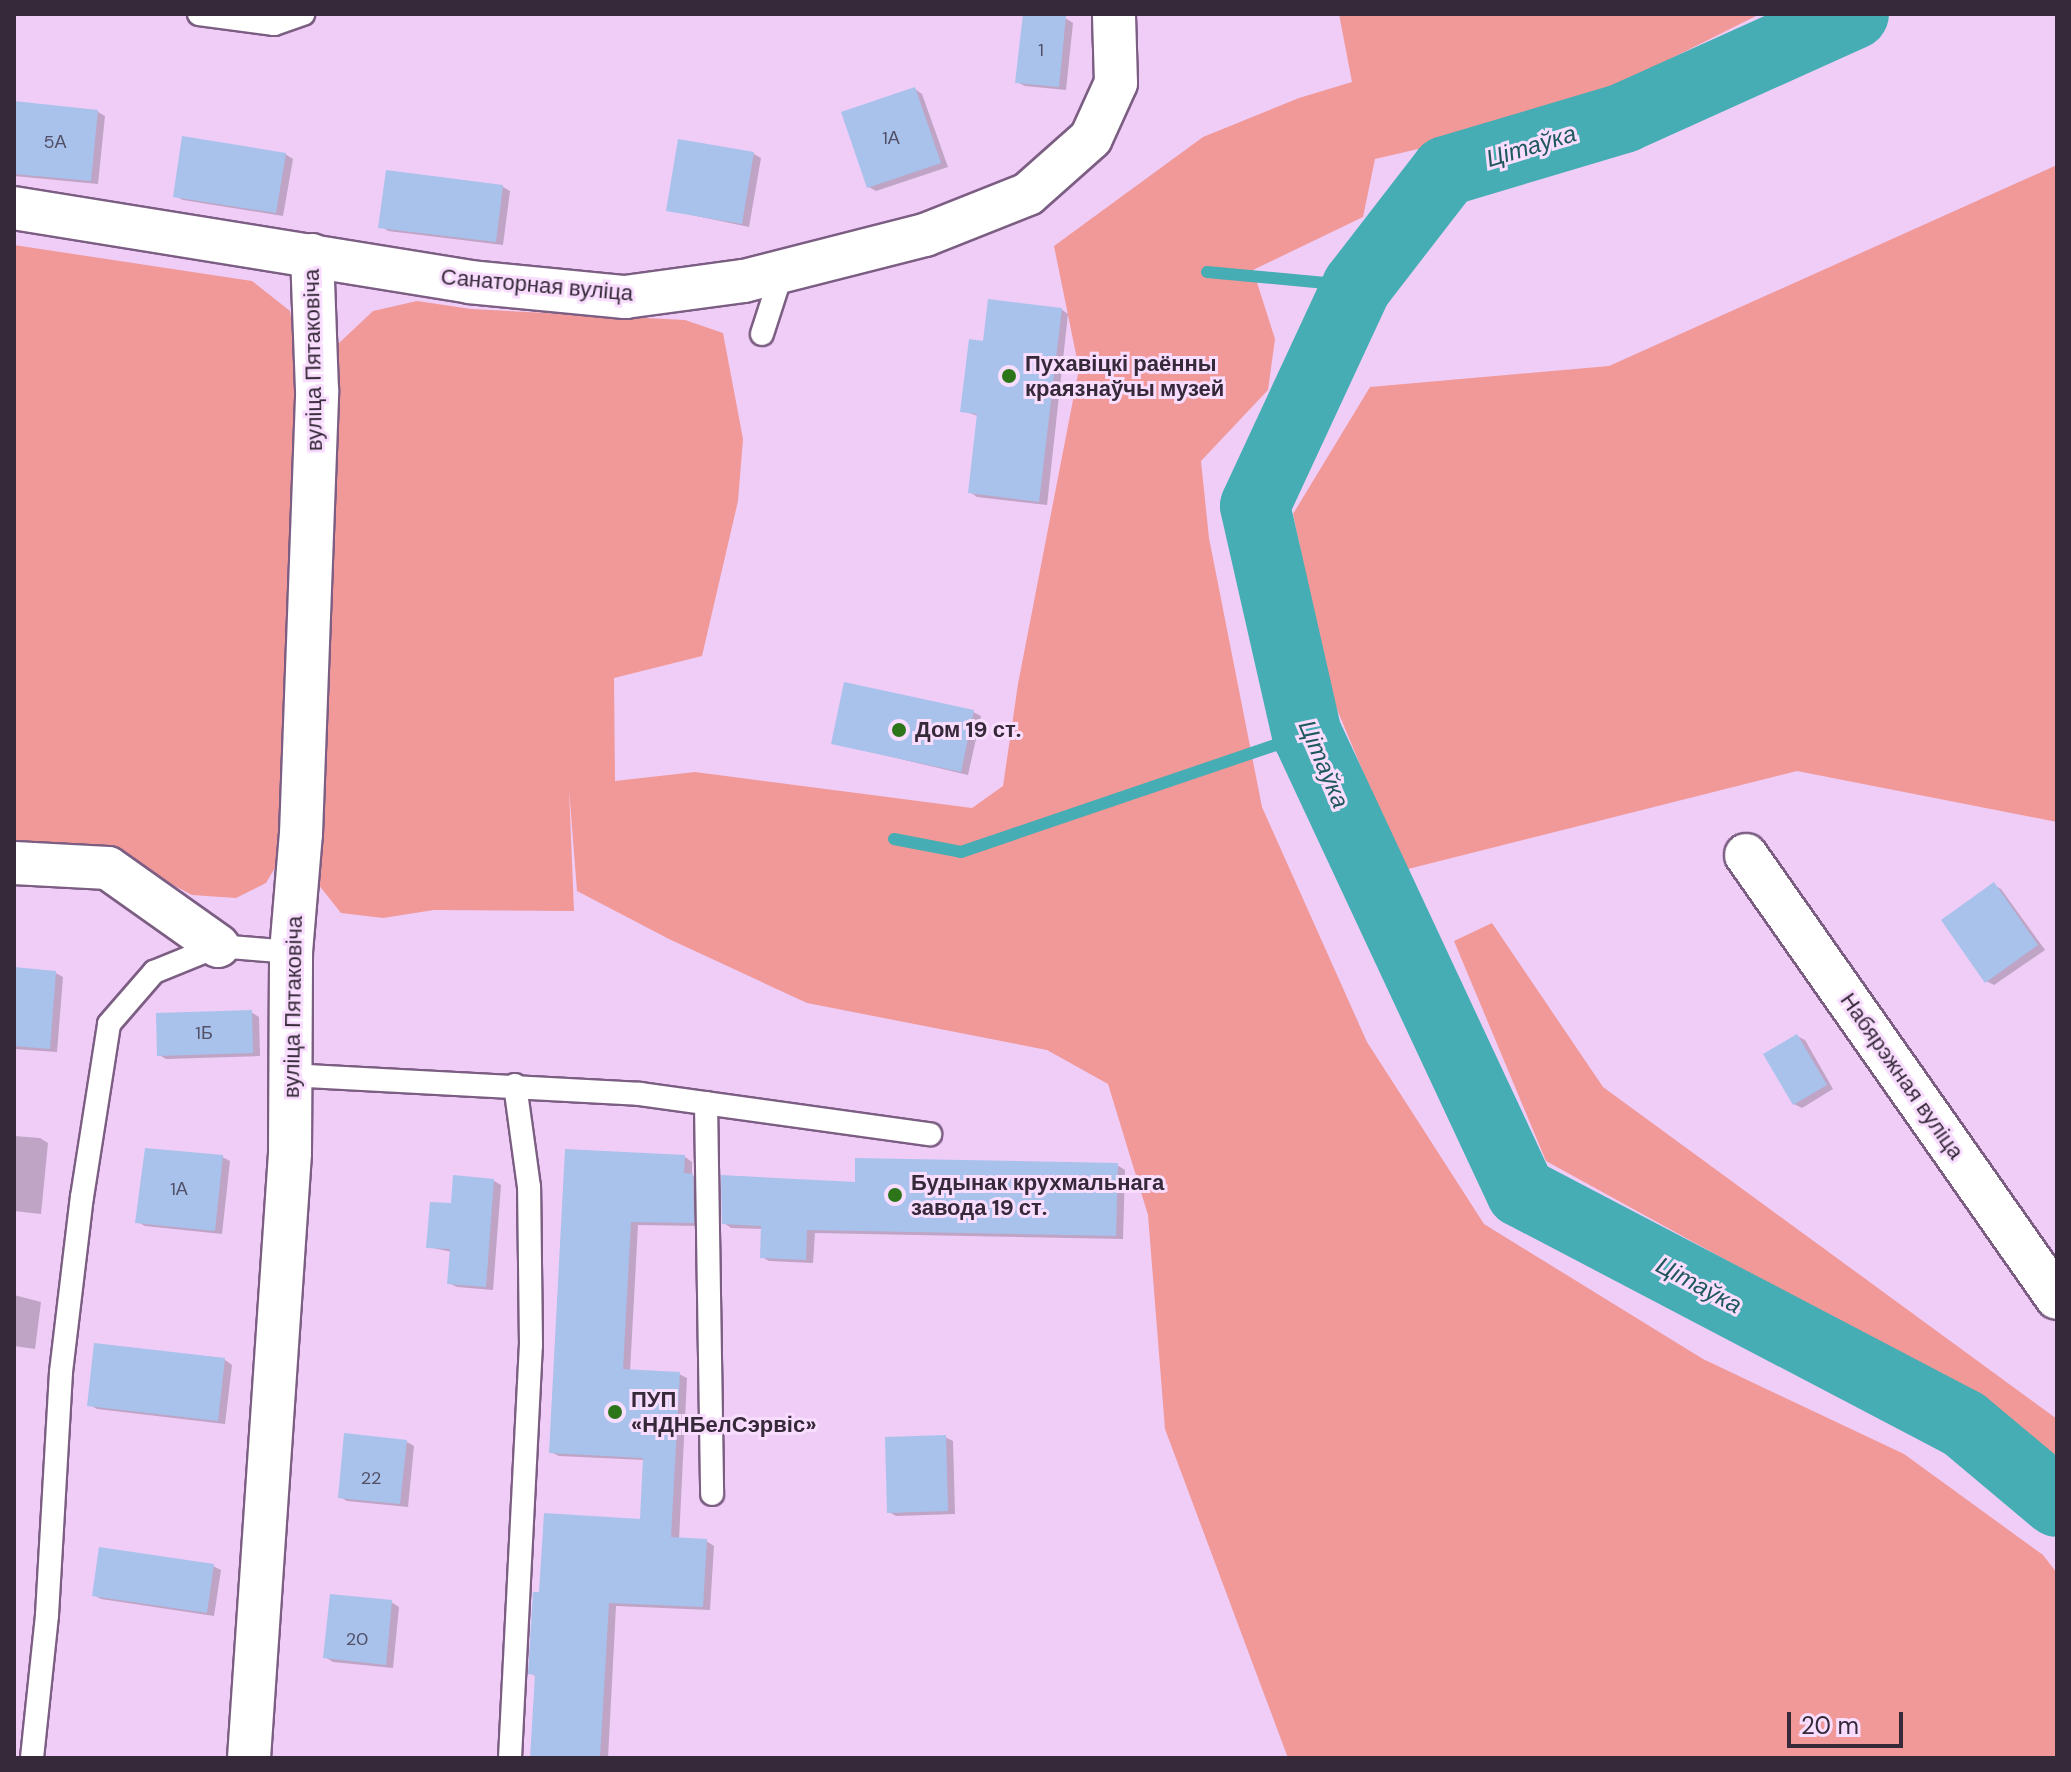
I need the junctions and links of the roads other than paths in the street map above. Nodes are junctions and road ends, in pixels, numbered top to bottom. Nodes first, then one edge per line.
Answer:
1 (199, 14) edge
2 (303, 14) edge
3 (1114, 14) edge
4 (14, 208) edge
5 (312, 255) junction
6 (782, 272) junction
7 (762, 334) dead end
8 (1746, 855) dead end
9 (14, 863) edge
10 (218, 946) junction
11 (291, 952) junction
12 (290, 1075) junction
13 (515, 1085) junction
14 (706, 1103) junction
15 (930, 1134) dead end
16 (2057, 1298) edge
17 (712, 1494) dead end
18 (32, 1758) edge
19 (249, 1758) edge
20 (510, 1758) edge

1 - 2 lane
3 - 6 street, Санаторная вуліца
4 - 5 street, Санаторная вуліца
5 - 6 street, Санаторная вуліца
5 - 11 street, вуліца Пятаковіча
6 - 7 lane
8 - 16 street, Набярэжная вуліца
9 - 10 street
10 - 11 lane
10 - 18 lane
11 - 12 street, вуліца Пятаковіча
12 - 13 lane
12 - 19 street, вуліца Пятаковіча
13 - 14 lane
13 - 20 lane
14 - 15 lane
14 - 17 lane

